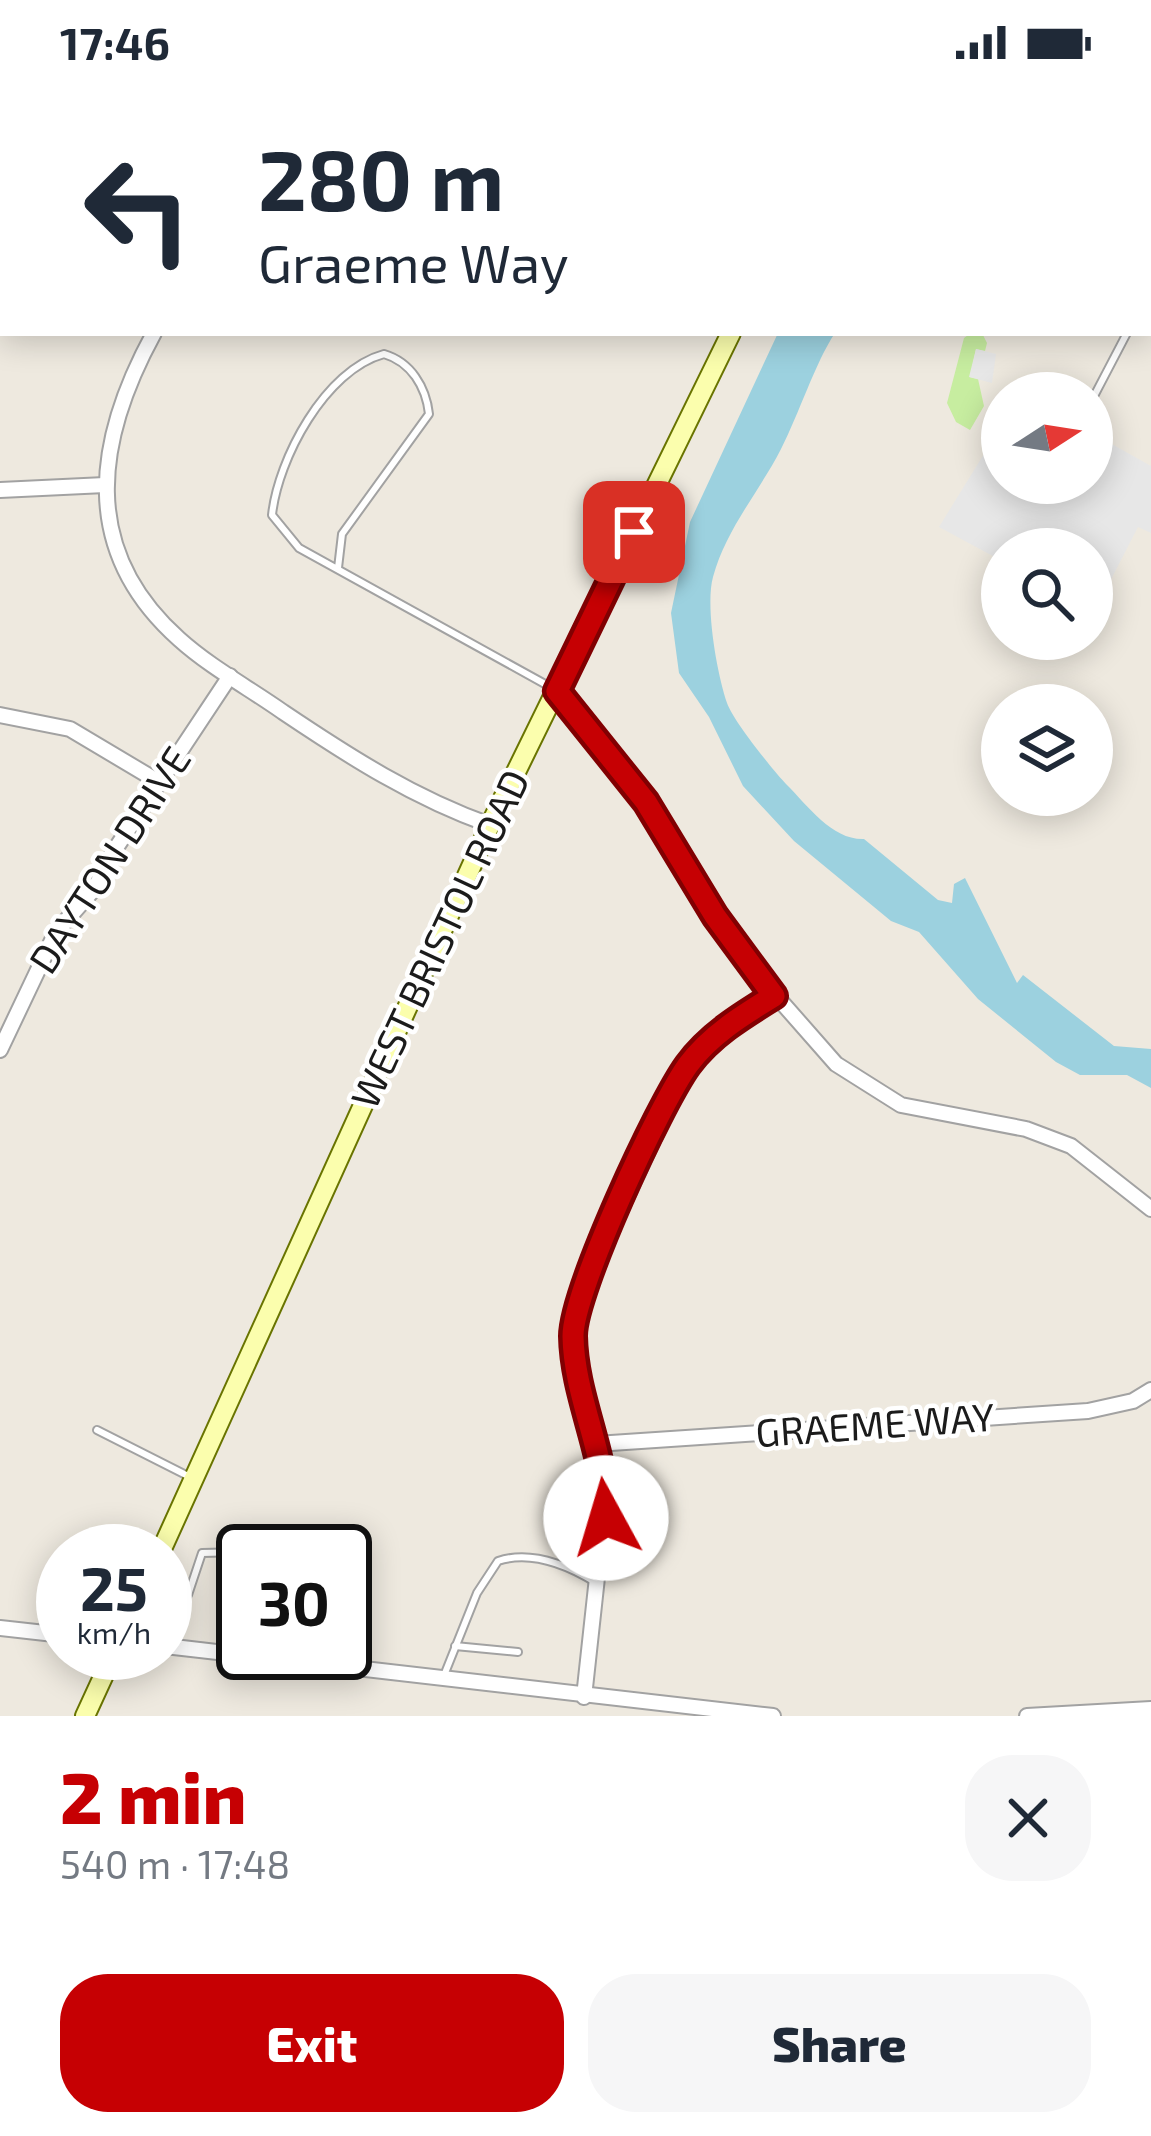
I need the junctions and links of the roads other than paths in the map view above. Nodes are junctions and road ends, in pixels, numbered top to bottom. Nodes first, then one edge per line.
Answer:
1 (153, 336) edge
2 (730, 336) edge
3 (1125, 336) edge
4 (1107, 372) edge
5 (105, 485) junction
6 (0, 490) edge
7 (338, 568) junction
8 (230, 676) junction
9 (557, 691) junction
10 (0, 716) edge
11 (159, 782) junction
12 (490, 825) junction
13 (774, 996) junction
14 (0, 1050) edge
15 (1151, 1208) edge
16 (1151, 1390) edge
17 (97, 1430) dead end
18 (596, 1444) junction
19 (194, 1479) junction
20 (173, 1524) edge
21 (216, 1553) edge
22 (192, 1583) edge
23 (598, 1584) junction
24 (0, 1628) edge
25 (36, 1632) edge
26 (454, 1646) junction
27 (518, 1652) dead end
28 (372, 1667) edge
29 (102, 1680) edge
30 (442, 1680) junction
31 (584, 1696) junction
32 (1151, 1709) edge
33 (701, 1712) edge
34 (85, 1716) edge
35 (772, 1716) edge
36 (1027, 1716) edge

1 - 5 street
2 - 9 main road, WEST BRISTOL ROAD
3 - 4 lane
5 - 6 street
5 - 8 street
7 - 7 lane
7 - 9 lane
8 - 11 street, DAYTON DRIVE
8 - 12 street
9 - 12 main road, WEST BRISTOL ROAD
9 - 13 street
10 - 11 street
11 - 14 street, DAYTON DRIVE
12 - 19 main road, WEST BRISTOL ROAD
13 - 15 street
13 - 18 street
16 - 18 street, GRAEME WAY
17 - 19 lane
18 - 23 street
19 - 20 main road, WEST BRISTOL ROAD
21 - 22 lane
23 - 26 lane
23 - 31 street
24 - 25 street
26 - 27 lane
26 - 30 lane
28 - 30 street
29 - 34 main road
30 - 31 street
31 - 33 street
32 - 36 street
33 - 35 street

